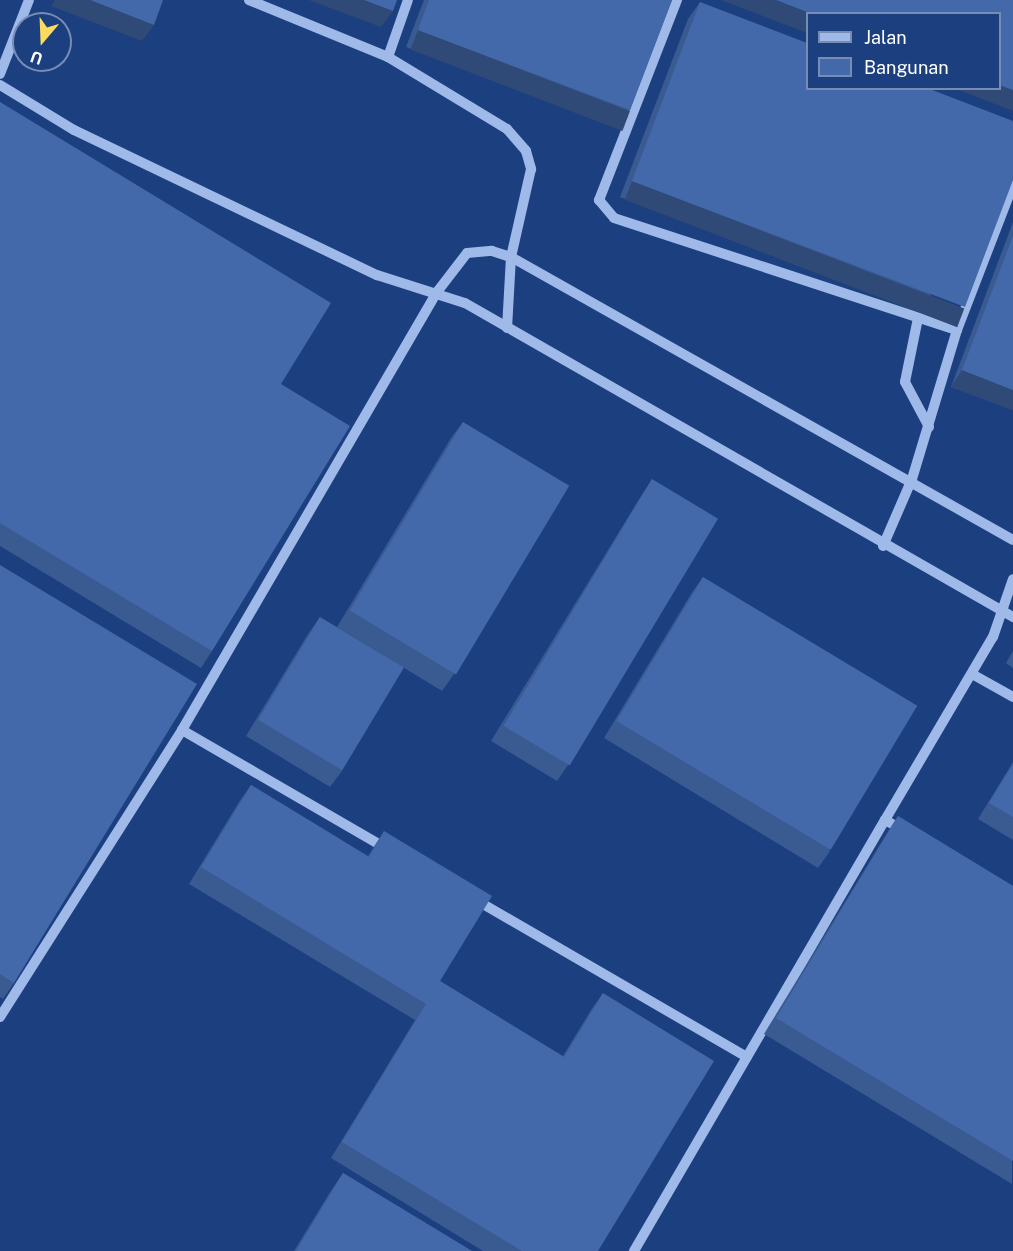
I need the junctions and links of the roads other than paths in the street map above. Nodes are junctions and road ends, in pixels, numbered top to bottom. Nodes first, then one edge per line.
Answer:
1 (29, 0) edge
2 (249, 0) edge
3 (408, 0) edge
4 (677, 0) edge
5 (388, 57) junction
6 (0, 74) edge
7 (0, 85) edge
8 (1013, 185) edge
9 (511, 257) junction
10 (437, 292) junction
11 (918, 318) junction
12 (507, 328) junction
13 (957, 330) junction
14 (929, 426) junction
15 (912, 479) junction
16 (1013, 540) edge
17 (883, 546) junction
18 (1013, 579) edge
19 (1008, 614) edge
20 (972, 674) junction
21 (194, 684) edge
22 (204, 690) junction
23 (1013, 697) edge
24 (182, 730) junction
25 (885, 820) junction
26 (914, 837) edge
27 (396, 854) edge
28 (468, 895) edge
29 (0, 1017) edge
30 (747, 1057) junction
31 (634, 1251) edge

1 - 6 street
2 - 5 street
3 - 5 street
4 - 11 street
5 - 9 street
7 - 10 street
8 - 13 street
9 - 10 street
9 - 12 street
9 - 15 street
10 - 12 street
10 - 22 street
11 - 13 street
11 - 14 street
12 - 17 street
13 - 14 street
14 - 15 street
15 - 16 street
15 - 17 street
17 - 19 street
18 - 19 street
19 - 20 street
20 - 23 street
20 - 25 street
21 - 22 street
22 - 24 street
24 - 27 street
24 - 29 street
25 - 26 street
25 - 30 street
28 - 30 street
30 - 31 street

